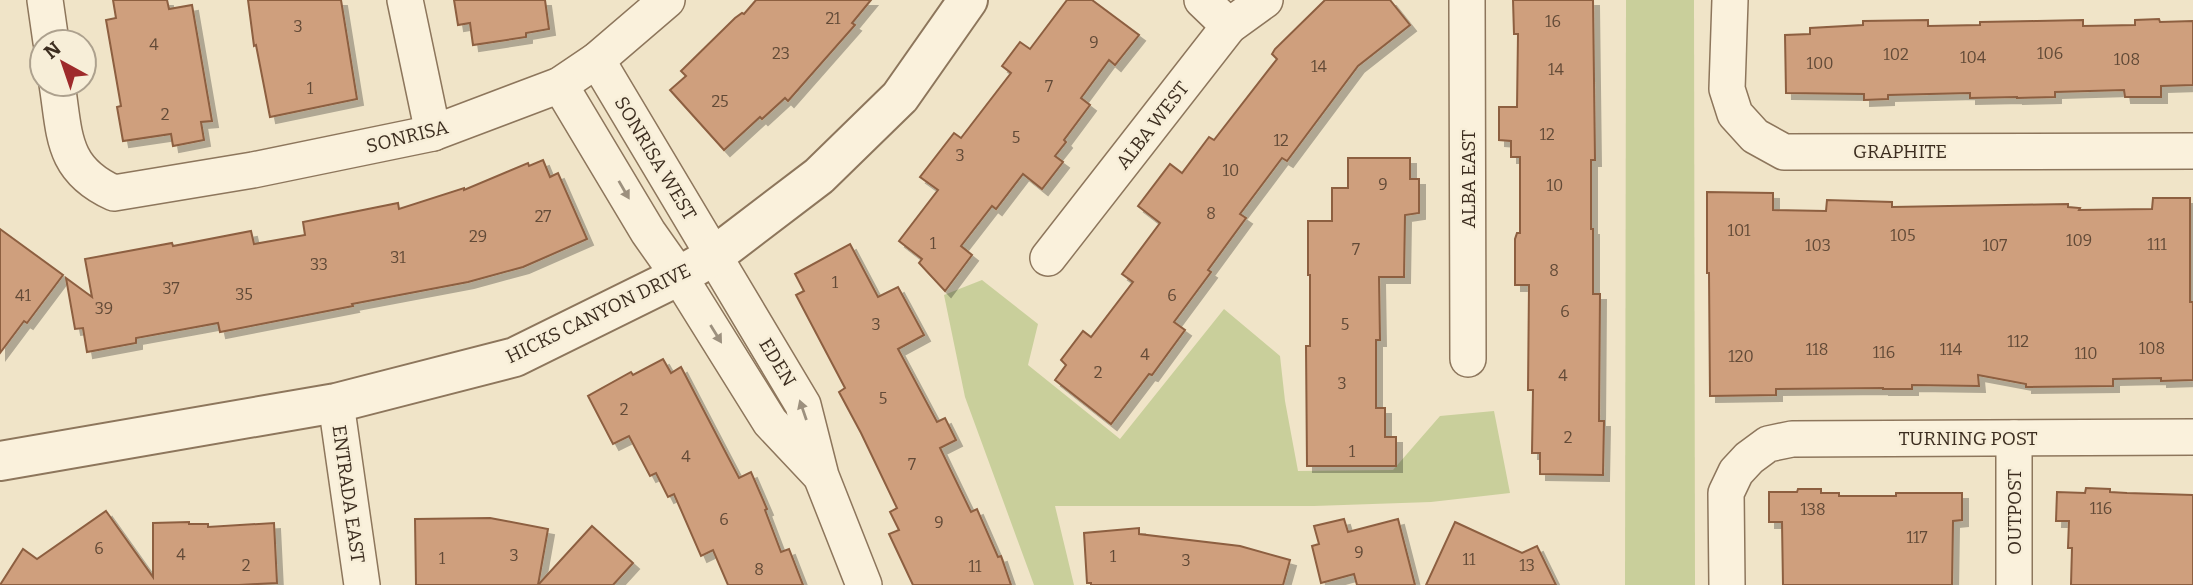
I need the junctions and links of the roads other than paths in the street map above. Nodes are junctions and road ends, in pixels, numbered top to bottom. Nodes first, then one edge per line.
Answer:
1 (45, 0) edge
2 (405, 0) edge
3 (667, 0) edge
4 (968, 0) edge
5 (1202, 0) edge
6 (1265, 0) edge
7 (1467, 0) edge
8 (1730, 0) edge
9 (1229, 26) junction
10 (49, 28) edge
11 (597, 60) junction
12 (560, 85) junction
13 (59, 98) edge
14 (433, 132) junction
15 (2193, 151) edge
16 (714, 256) junction
17 (1048, 258) dead end
18 (679, 276) junction
19 (1468, 359) dead end
20 (336, 403) junction
21 (2193, 437) edge
22 (2014, 438) junction
23 (0, 461) edge
24 (821, 476) junction
25 (362, 585) edge
26 (864, 585) edge
27 (1727, 585) edge
28 (2014, 585) edge

1 - 10 street
2 - 14 street
3 - 11 street, SONRISA
4 - 16 street, HICKS CANYON DRIVE
5 - 9 street
6 - 9 street, ALBA WEST
7 - 19 street, ALBA EAST
8 - 15 street, GRAPHITE
9 - 17 street, ALBA WEST
11 - 12 street, SONRISA
11 - 16 street, SONRISA WEST
12 - 14 street, SONRISA
12 -> 18 street
13 - 14 street, SONRISA
16 - 18 street, HICKS CANYON DRIVE
24 -> 16 street, EDEN
18 - 20 street, HICKS CANYON DRIVE
18 -> 24 street, EDEN
20 - 23 street, HICKS CANYON DRIVE
20 - 25 street, ENTRADA EAST
21 - 22 street, TURNING POST
22 - 27 street, TURNING POST
22 - 28 street, OUTPOST
24 - 26 street, EDEN

